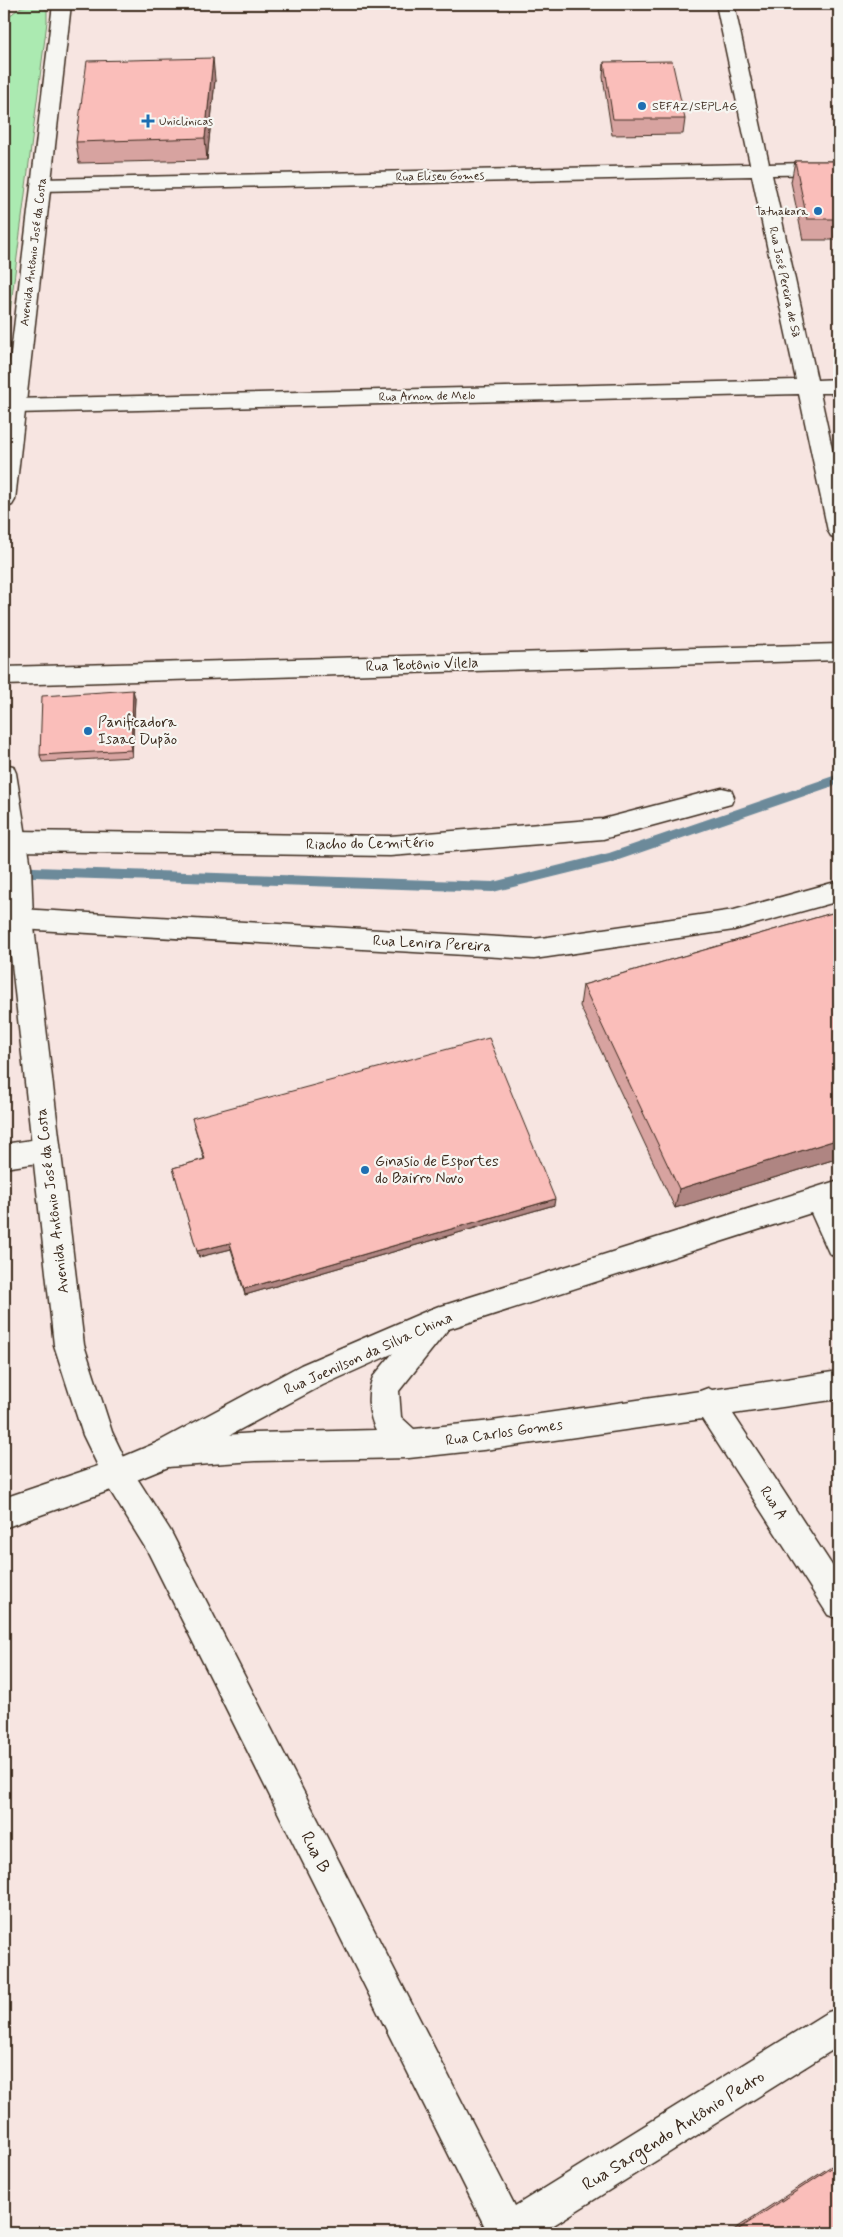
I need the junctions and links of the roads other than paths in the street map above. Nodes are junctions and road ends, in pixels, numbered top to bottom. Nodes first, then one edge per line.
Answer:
1 (62, 4) edge
2 (725, 4) edge
3 (839, 168) edge
4 (761, 169) junction
5 (41, 185) junction
6 (839, 386) edge
7 (808, 387) junction
8 (15, 406) junction
9 (4, 500) edge
10 (839, 531) edge
11 (839, 652) edge
12 (4, 676) edge
13 (4, 773) edge
14 (722, 797) dead end
15 (9, 841) edge
16 (839, 891) edge
17 (14, 913) edge
18 (45, 1150) junction
19 (4, 1156) edge
20 (829, 1195) edge
21 (839, 1244) edge
22 (439, 1319) junction
23 (839, 1385) edge
24 (708, 1402) junction
25 (409, 1444) junction
26 (168, 1453) junction
27 (117, 1474) junction
28 (4, 1513) edge
29 (839, 1604) edge
30 (839, 2026) edge
31 (508, 2233) edge

1 - 5 street, Avenida Antônio José da Costa
2 - 4 street, Rua José Pereira de Sà
3 - 4 street, Rua Eliseu Gomes
4 - 5 street, Rua Eliseu Gomes
4 - 7 street, Rua José Pereira de Sà
5 - 8 street, Avenida Antônio José da Costa
6 - 7 street, Rua Arnon de Melo
7 - 8 street, Rua Arnon de Melo
7 - 10 street, Rua José Pereira de Sà
8 - 9 street, Avenida Antônio José da Costa
11 - 12 street, Rua Teotônio Vilela
13 - 15 street, Avenida Antônio José da Costa
14 - 15 street, Riacho do Cemitério
15 - 17 street, Avenida Antônio José da Costa
16 - 17 street, Rua Lenira Pereira
17 - 18 street, Avenida Antônio José da Costa
18 - 19 street
18 - 27 street, Avenida Antônio José da Costa
20 - 21 street
20 - 22 street, Rua Joenilson da Silva China
22 - 25 street
22 - 26 street, Rua Joenilson da Silva China
23 - 24 street, Rua Carlos Gomes
24 - 25 street, Rua Carlos Gomes
24 - 29 street, Rua A
25 - 26 street, Rua Carlos Gomes
26 - 27 street, Rua Joenilson da Silva China
27 - 28 street, Rua Joenilson da Silva China
27 - 31 street, Rua B
30 - 31 street, Rua Sargendo Antônio Pedro

